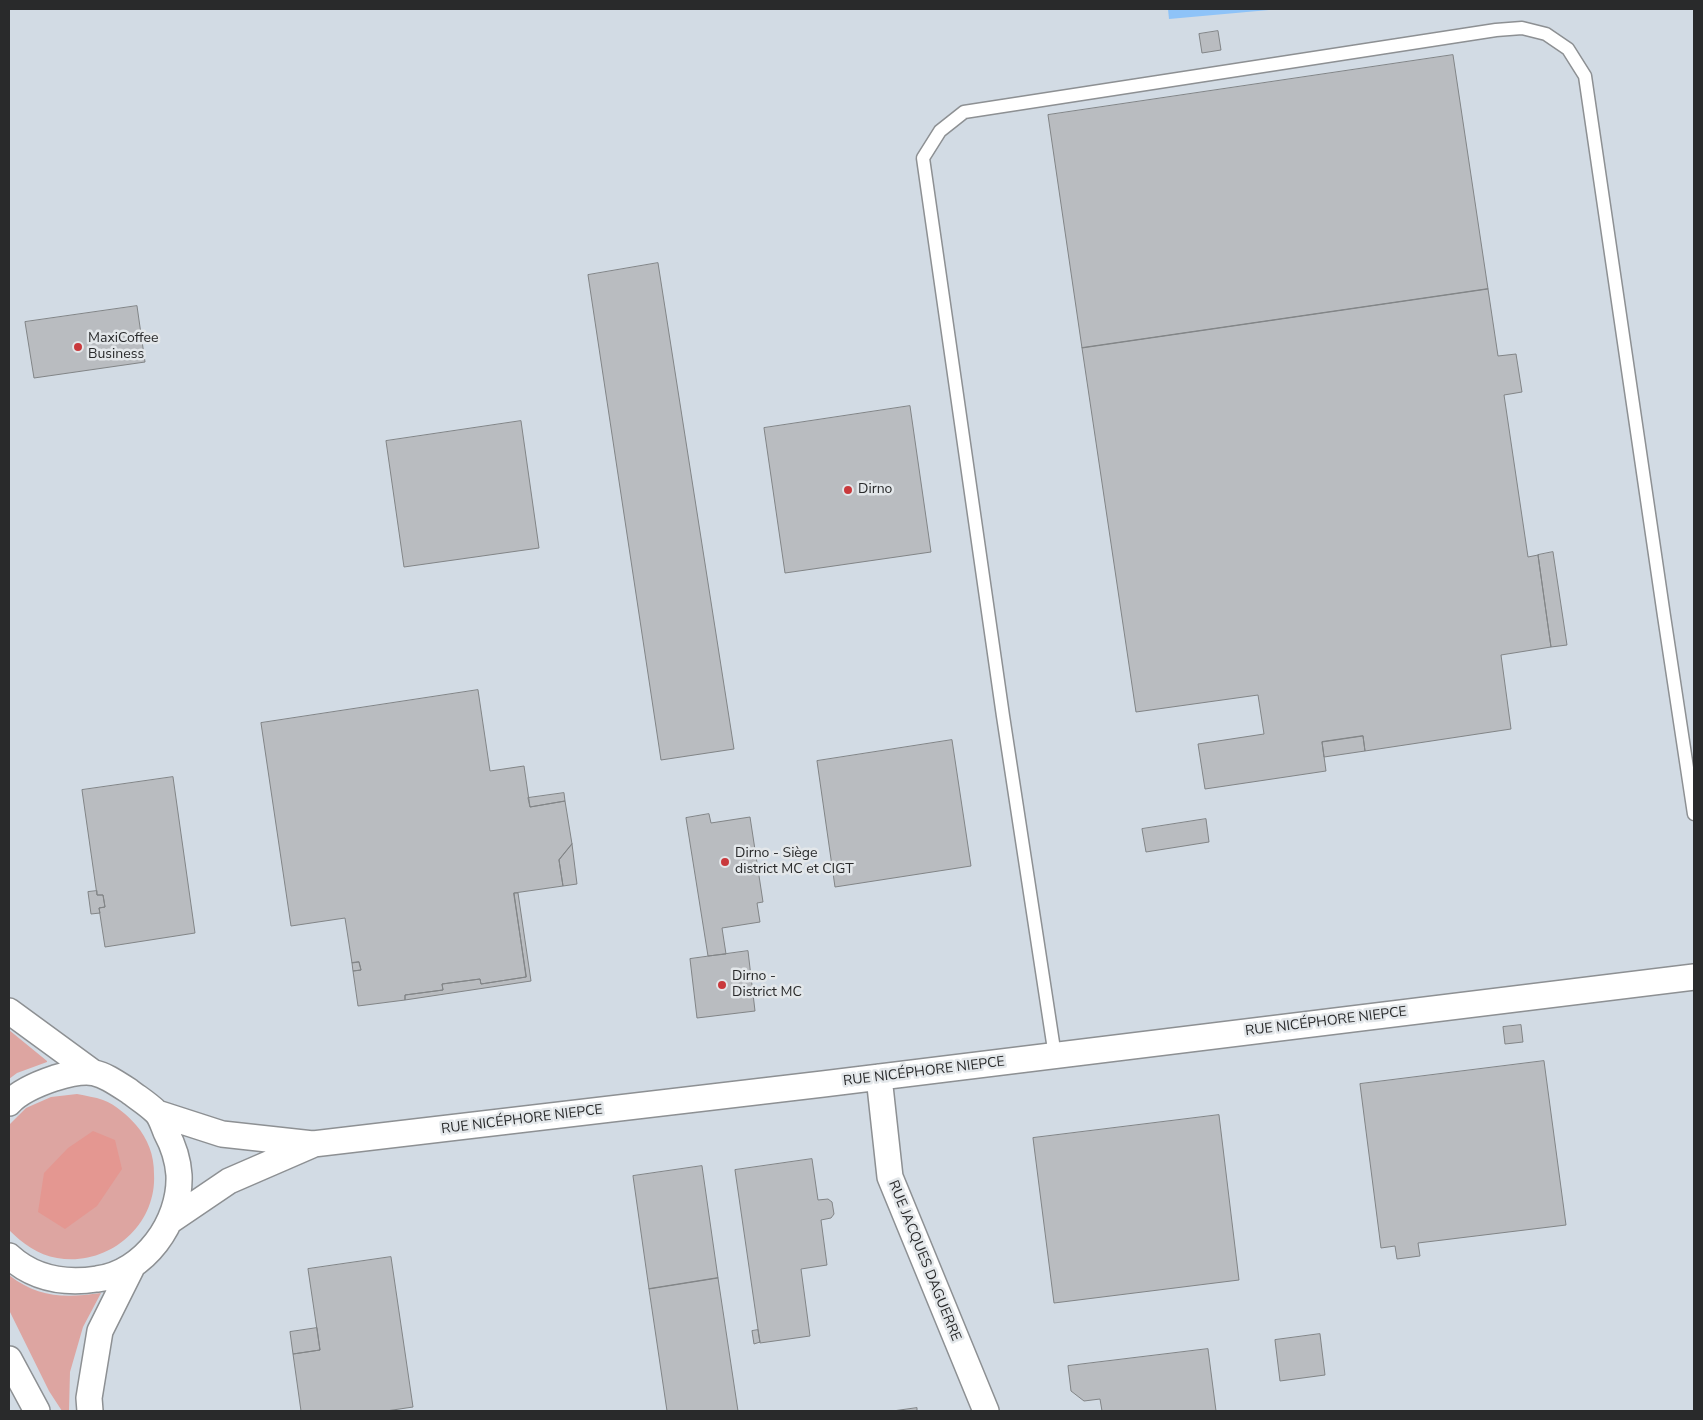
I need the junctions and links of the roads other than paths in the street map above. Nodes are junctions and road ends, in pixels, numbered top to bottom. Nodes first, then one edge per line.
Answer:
1 (1694, 814) edge
2 (1694, 977) edge
3 (9, 1011) edge
4 (1055, 1056) junction
5 (91, 1071) junction
6 (879, 1077) junction
7 (9, 1103) edge
8 (157, 1112) junction
9 (313, 1144) junction
10 (170, 1222) junction
11 (9, 1256) edge
12 (133, 1265) junction
13 (12, 1374) edge
14 (37, 1411) edge
15 (90, 1411) edge
16 (986, 1411) edge

1 - 4 lane
2 - 4 street, RUE NICÉPHORE NIEPCE
3 - 5 street
4 - 6 street, RUE NICÉPHORE NIEPCE
5 - 7 street
5 - 8 street
6 - 9 street, RUE NICÉPHORE NIEPCE
6 - 16 street, RUE JACQUES DAGUERRE
8 - 9 street, RUE NICÉPHORE NIEPCE
8 - 10 street
9 - 10 street
10 - 12 street
11 - 12 street
12 - 15 street
13 - 14 street

